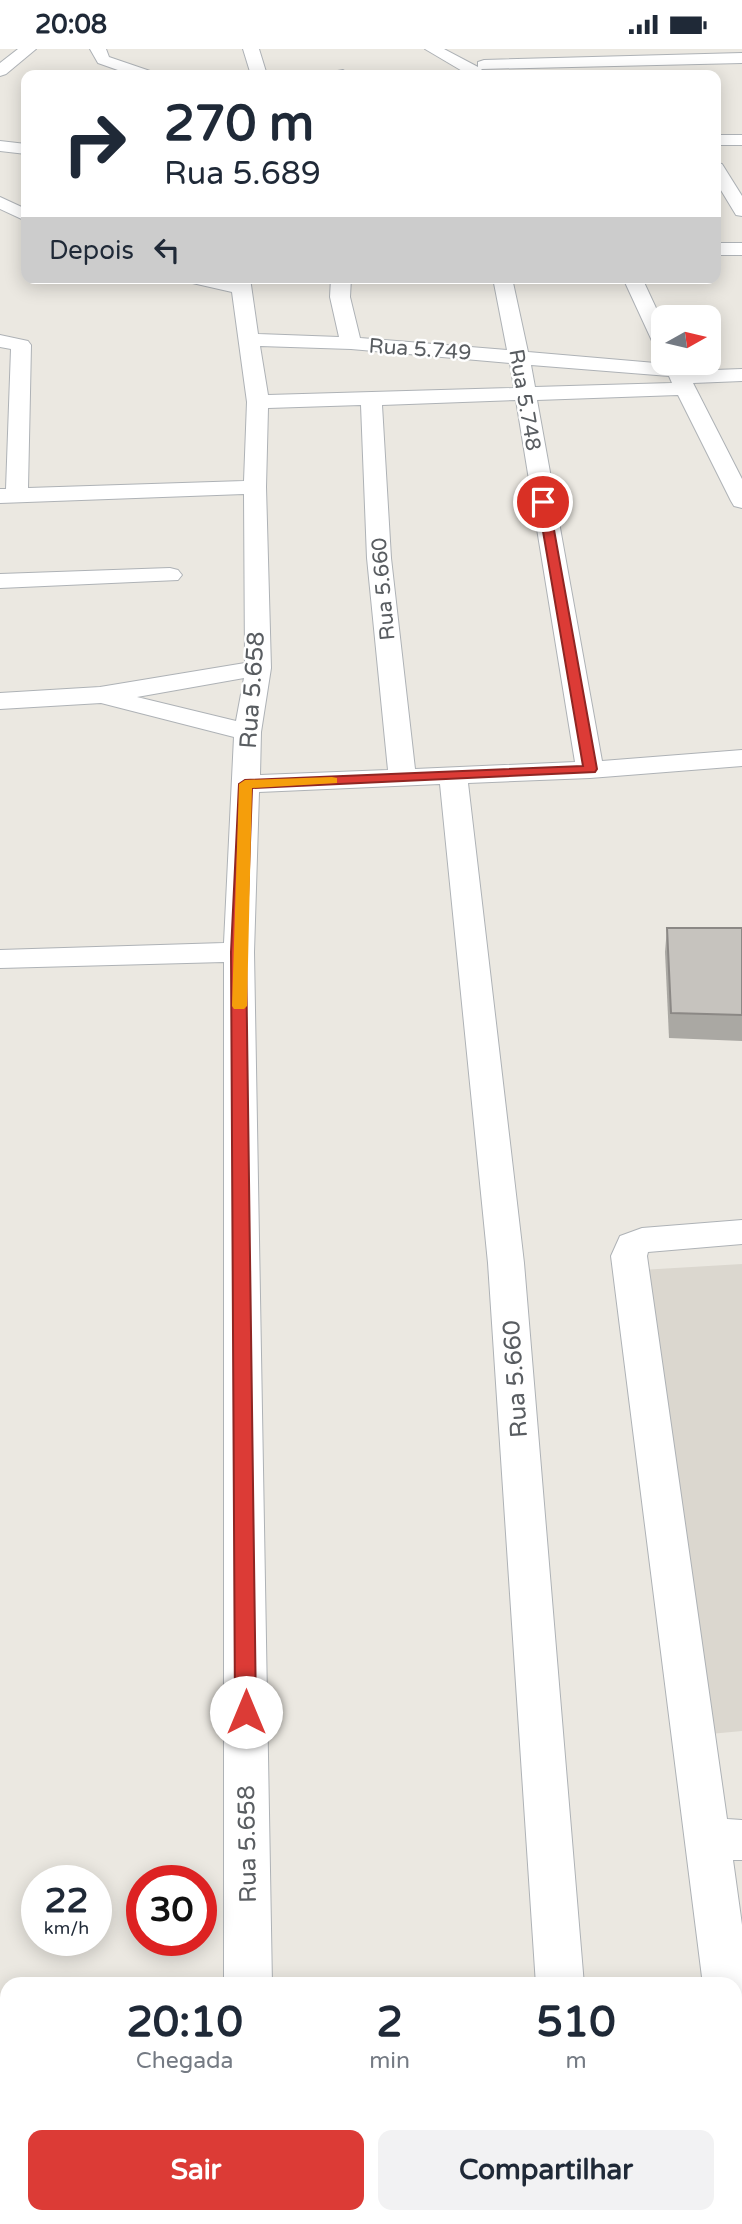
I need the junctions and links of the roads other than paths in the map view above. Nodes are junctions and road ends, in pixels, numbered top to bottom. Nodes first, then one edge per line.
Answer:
1 (28, 49) edge
2 (99, 49) edge
3 (251, 49) edge
4 (433, 49) edge
5 (476, 49) edge
6 (742, 58) edge
7 (655, 62) edge
8 (132, 70) edge
9 (257, 70) edge
10 (481, 70) edge
11 (483, 70) edge
12 (502, 70) edge
13 (0, 71) edge
14 (721, 140) edge
15 (742, 140) edge
16 (0, 146) edge
17 (21, 148) edge
18 (721, 177) edge
19 (730, 193) edge
20 (0, 202) edge
21 (742, 211) edge
22 (21, 213) edge
23 (21, 214) edge
24 (0, 218) edge
25 (721, 249) edge
26 (742, 249) edge
27 (239, 284) edge
28 (341, 284) edge
29 (503, 284) edge
30 (635, 284) edge
31 (651, 318) edge
32 (247, 340) junction
33 (0, 341) edge
34 (351, 343) junction
35 (519, 357) junction
36 (651, 372) edge
37 (678, 375) edge
38 (721, 375) edge
39 (742, 375) edge
40 (524, 395) junction
41 (371, 399) junction
42 (258, 402) junction
43 (254, 487) junction
44 (9, 496) edge
45 (742, 501) edge
46 (170, 575) dead end
47 (0, 580) edge
48 (258, 668) junction
49 (100, 695) junction
50 (0, 701) edge
51 (248, 732) junction
52 (742, 758) edge
53 (590, 769) junction
54 (453, 775) junction
55 (402, 777) junction
56 (245, 784) junction
57 (239, 952) junction
58 (0, 959) edge
59 (742, 1232) edge
60 (725, 1839) edge
61 (248, 1977) edge
62 (559, 1977) edge
63 (727, 1977) edge

1 - 13 street
2 - 8 street
3 - 9 street
4 - 10 street
5 - 11 street
6 - 7 street
7 - 12 street
14 - 15 street
16 - 17 street
18 - 19 street
19 - 21 street
20 - 22 street
23 - 24 street
25 - 26 street
27 - 32 street, Rua 5.658
28 - 34 street
29 - 35 street, Rua 5.748
30 - 31 street
32 - 34 street, Rua 5.749
32 - 42 street, Rua 5.658
33 - 44 street
34 - 35 street, Rua 5.749
35 - 36 street, Rua 5.749
35 - 40 street, Rua 5.748
37 - 40 street
37 - 45 street
38 - 39 street
40 - 41 street
40 - 53 street, Rua 5.748
41 - 42 street
41 - 55 street, Rua 5.660
42 - 43 street, Rua 5.658
43 - 44 street
43 - 48 street, Rua 5.658
46 - 47 street
48 - 49 street
48 - 51 street, Rua 5.658
49 - 50 street
49 - 51 street
51 - 56 street, Rua 5.658
52 - 53 street
53 - 54 street
54 - 55 street
54 - 62 street, Rua 5.660
55 - 56 street
56 - 57 street, Rua 5.658
57 - 58 street
57 - 61 street, Rua 5.658
59 - 60 street
60 - 63 street

